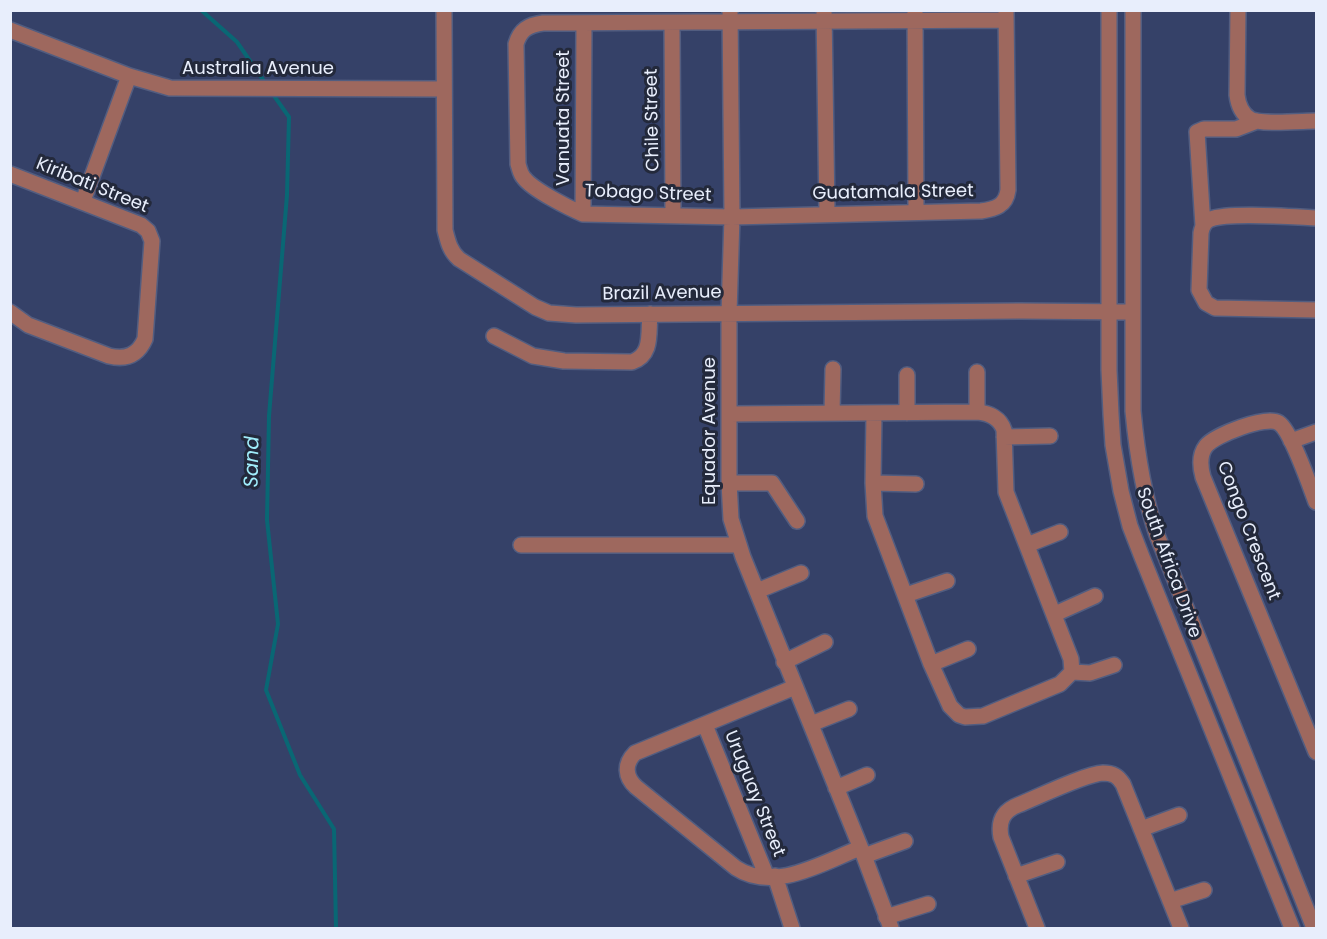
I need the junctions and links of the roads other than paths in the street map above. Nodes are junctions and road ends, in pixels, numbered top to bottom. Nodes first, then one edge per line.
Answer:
1 (444, 10) edge
2 (1109, 10) edge
3 (1132, 10) edge
4 (1238, 10) edge
5 (824, 15) edge
6 (1006, 15) edge
7 (633, 16) edge
8 (730, 16) edge
9 (915, 16) edge
10 (543, 17) edge
11 (584, 23) junction
12 (672, 24) junction
13 (10, 30) edge
14 (129, 76) junction
15 (444, 89) junction
16 (1317, 121) edge
17 (1257, 122) junction
18 (10, 174) edge
19 (83, 201) junction
20 (916, 212) junction
21 (583, 213) junction
22 (827, 214) junction
23 (674, 216) junction
24 (732, 217) junction
25 (1317, 218) edge
26 (1203, 226) junction
27 (1317, 310) edge
28 (10, 312) edge
29 (1109, 312) junction
30 (1133, 312) junction
31 (729, 313) junction
32 (650, 314) junction
33 (494, 336) dead end
34 (833, 369) dead end
35 (977, 372) dead end
36 (907, 375) dead end
37 (977, 412) junction
38 (832, 413) junction
39 (874, 413) junction
40 (907, 413) junction
41 (729, 414) junction
42 (1317, 432) edge
43 (1050, 436) dead end
44 (1004, 437) junction
45 (1291, 441) junction
46 (729, 483) junction
47 (873, 483) junction
48 (916, 484) dead end
49 (1317, 502) edge
50 (797, 521) dead end
51 (1060, 532) dead end
52 (521, 545) dead end
53 (739, 545) junction
54 (1027, 545) junction
55 (801, 573) dead end
56 (947, 581) dead end
57 (757, 591) junction
58 (906, 595) junction
59 (1095, 596) dead end
60 (1055, 614) junction
61 (825, 642) dead end
62 (968, 649) dead end
63 (784, 662) junction
64 (931, 663) junction
65 (1114, 665) dead end
66 (1072, 672) junction
67 (795, 687) junction
68 (849, 709) dead end
69 (811, 724) junction
70 (705, 725) junction
71 (1317, 752) edge
72 (867, 775) dead end
73 (836, 788) junction
74 (1179, 815) dead end
75 (1141, 829) junction
76 (905, 841) dead end
77 (862, 852) junction
78 (1057, 862) dead end
79 (1016, 876) junction
80 (771, 877) junction
81 (1204, 890) dead end
82 (1170, 901) junction
83 (928, 904) dead end
84 (889, 923) edge
85 (792, 928) edge
86 (1037, 928) edge
87 (1181, 928) edge
88 (1292, 928) edge
89 (1314, 928) edge

1 - 15 street, Brazil Avenue
2 - 29 street, South Africa Drive
3 - 30 street, South Africa Drive
4 - 17 street
5 - 8 street, Tobago Street
5 - 9 street, Tobago Street
5 - 22 street
6 - 9 street, Tobago Street
6 - 20 street, Guatamala Street
7 - 11 street, Tobago Street
7 - 12 street, Tobago Street
8 - 12 street, Tobago Street
8 - 24 street, Equador Avenue
9 - 20 street
10 - 11 street, Tobago Street
10 - 21 street, Tobago Street
11 - 21 street, Vanuata Street
12 - 23 street, Chile Street
13 - 14 street, Australia Avenue
14 - 15 street, Australia Avenue
14 - 19 street
15 - 32 street, Brazil Avenue
16 - 17 street
17 - 26 street
18 - 19 street, Kiribati Street
19 - 28 street, Kiribati Street
20 - 22 street, Guatamala Street
21 - 23 street, Tobago Street
22 - 24 street, Guatamala Street
23 - 24 street, Tobago Street
24 - 31 street, Equador Avenue
25 - 26 street
26 - 27 street
29 - 30 street, Brazil Avenue
29 - 31 street, Brazil Avenue
29 - 88 street, South Africa Drive
30 - 89 street, South Africa Drive
31 - 32 street, Brazil Avenue
31 - 41 street, Equador Avenue
32 - 33 street
34 - 38 street
35 - 37 street
36 - 40 street
37 - 40 street
37 - 44 street
38 - 39 street
38 - 41 street
39 - 40 street
39 - 47 street
41 - 46 street, Equador Avenue
42 - 45 street
43 - 44 street
44 - 54 street
45 - 49 street, Congo Crescent
45 - 71 street, Congo Crescent
46 - 50 street
46 - 53 street, Equador Avenue
47 - 48 street
47 - 58 street
51 - 54 street
52 - 53 street
53 - 57 street, Equador Avenue
54 - 60 street
55 - 57 street
56 - 58 street
57 - 63 street, Equador Avenue
58 - 64 street
59 - 60 street
60 - 66 street
61 - 63 street
62 - 64 street
63 - 67 street, Equador Avenue
64 - 66 street
65 - 66 street
67 - 69 street, Equador Avenue
67 - 70 street
68 - 69 street
69 - 73 street, Equador Avenue
70 - 80 street, Uruguay Street
70 - 80 street
72 - 73 street
73 - 77 street, Equador Avenue
74 - 75 street
75 - 79 street
75 - 82 street
76 - 77 street
77 - 80 street
77 - 84 street, Equador Avenue
78 - 79 street
79 - 86 street
80 - 85 street, Uruguay Street
81 - 82 street
82 - 87 street
83 - 84 street

